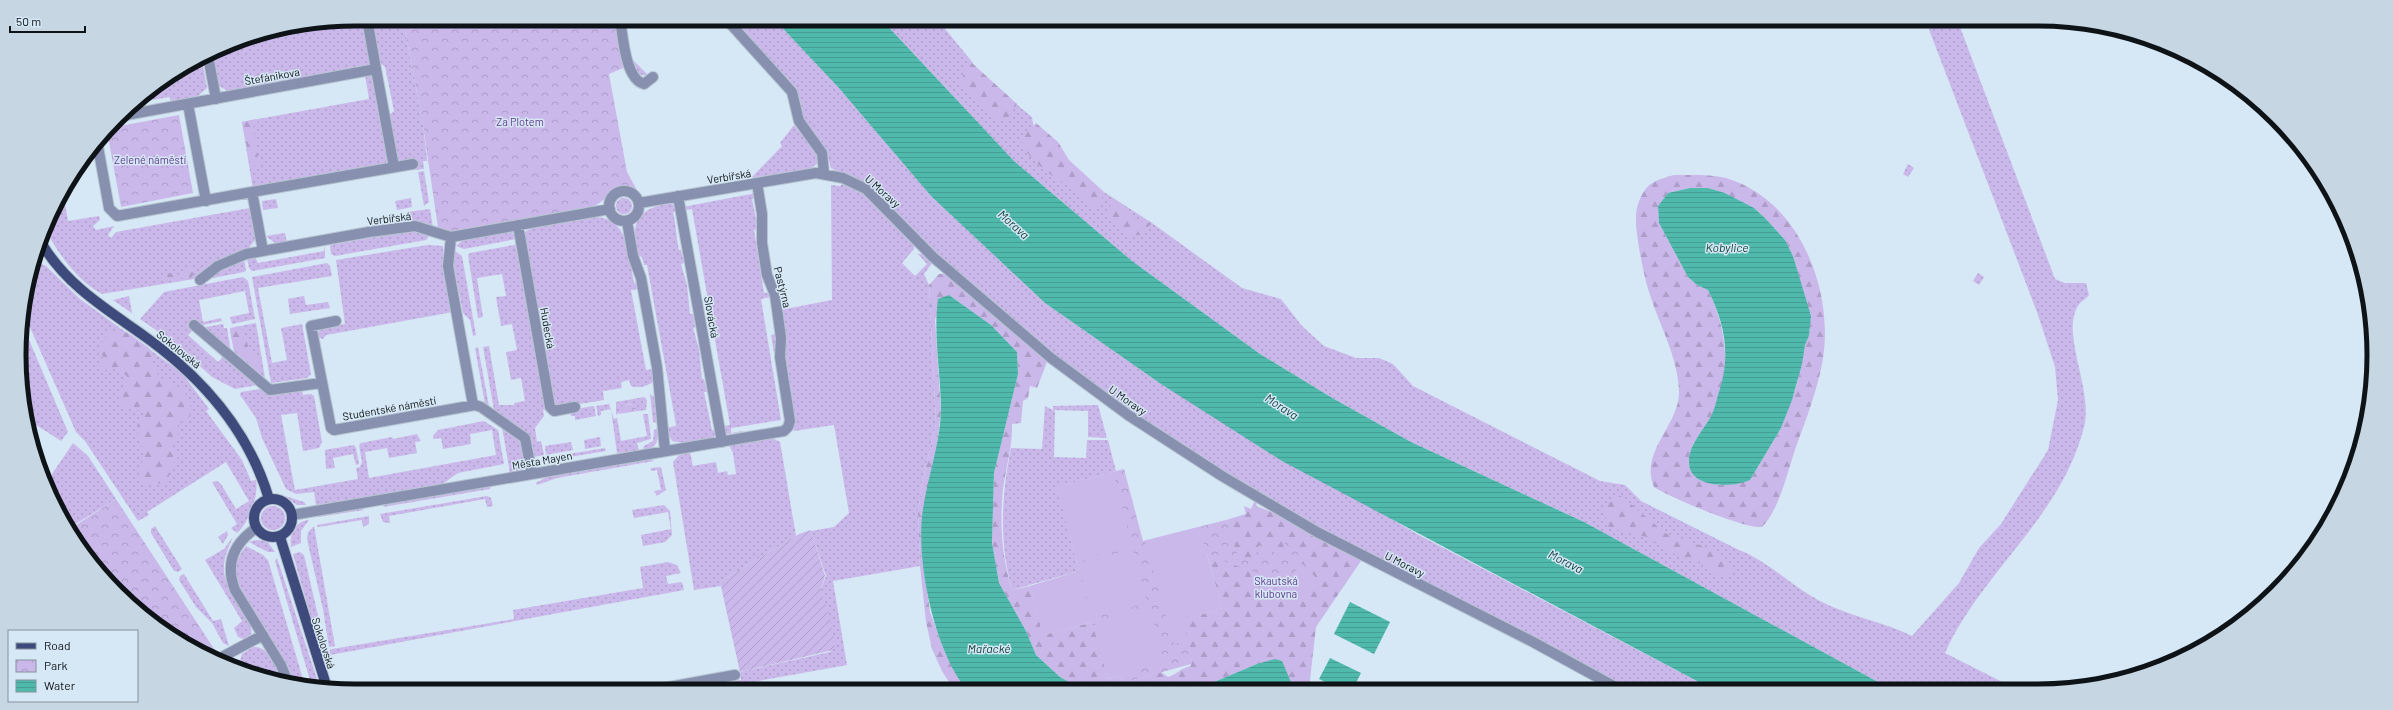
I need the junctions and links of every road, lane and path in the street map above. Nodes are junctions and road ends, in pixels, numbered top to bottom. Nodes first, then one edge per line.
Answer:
1 (369, 26) edge
2 (621, 26) edge
3 (732, 26) edge
4 (209, 60) edge
5 (376, 69) junction
6 (653, 77) dead end
7 (216, 99) junction
8 (188, 104) junction
9 (131, 114) edge
10 (99, 150) edge
11 (413, 164) dead end
12 (394, 167) junction
13 (824, 173) junction
14 (757, 183) junction
15 (252, 192) junction
16 (678, 196) junction
17 (206, 201) junction
18 (639, 203) junction
19 (610, 209) junction
20 (627, 221) junction
21 (518, 225) junction
22 (451, 237) junction
23 (44, 247) edge
24 (263, 251) junction
25 (200, 280) dead end
26 (336, 321) dead end
27 (194, 325) dead end
28 (321, 383) junction
29 (473, 405) junction
30 (575, 407) dead end
31 (790, 421) joint
32 (722, 442) junction
33 (665, 451) junction
34 (532, 474) junction
35 (270, 499) junction
36 (292, 515) junction
37 (256, 528) junction
38 (280, 536) junction
39 (263, 635) junction
40 (225, 657) edge
41 (735, 675) dead end
42 (286, 677) edge
43 (325, 682) edge
44 (682, 684) edge
45 (1610, 684) edge

1 - 5 street
2 - 6 street
3 - 13 street
4 - 7 street
5 - 7 street, Štefánikova
5 - 12 street
7 - 8 street
8 - 9 street
8 - 17 street
10 - 17 street
11 - 12 street
12 - 15 street
13 - 14 street, Verbířská
13 - 45 street, U Moravy
14 - 16 street, Verbířská
14 - 31 street, Pastýrna
15 - 17 street
15 - 24 street
16 - 18 street, Verbířská
16 - 32 street, Slovácká
18 - 19 street
18 - 20 street
19 - 20 street
19 - 21 street, Verbířská
20 - 33 street
21 - 22 street, Verbířská
21 - 30 street, Hudecká
22 - 24 street, Verbířská
22 - 29 street
23 - 35 main road, Sokolovská
24 - 25 street, Verbířská
26 - 28 street, Studentské náměstí
27 - 28 street
28 - 29 street, Studentské náměstí
29 - 34 street
31 - 32 street, Města Mayen
32 - 33 street, Města Mayen
33 - 34 street, Města Mayen
34 - 36 street, Města Mayen
35 - 36 main road
35 - 37 main road
36 - 38 main road
37 - 38 main road
37 - 39 street
38 - 43 main road, Sokolovská
39 - 40 street
39 - 42 street
41 - 44 street

